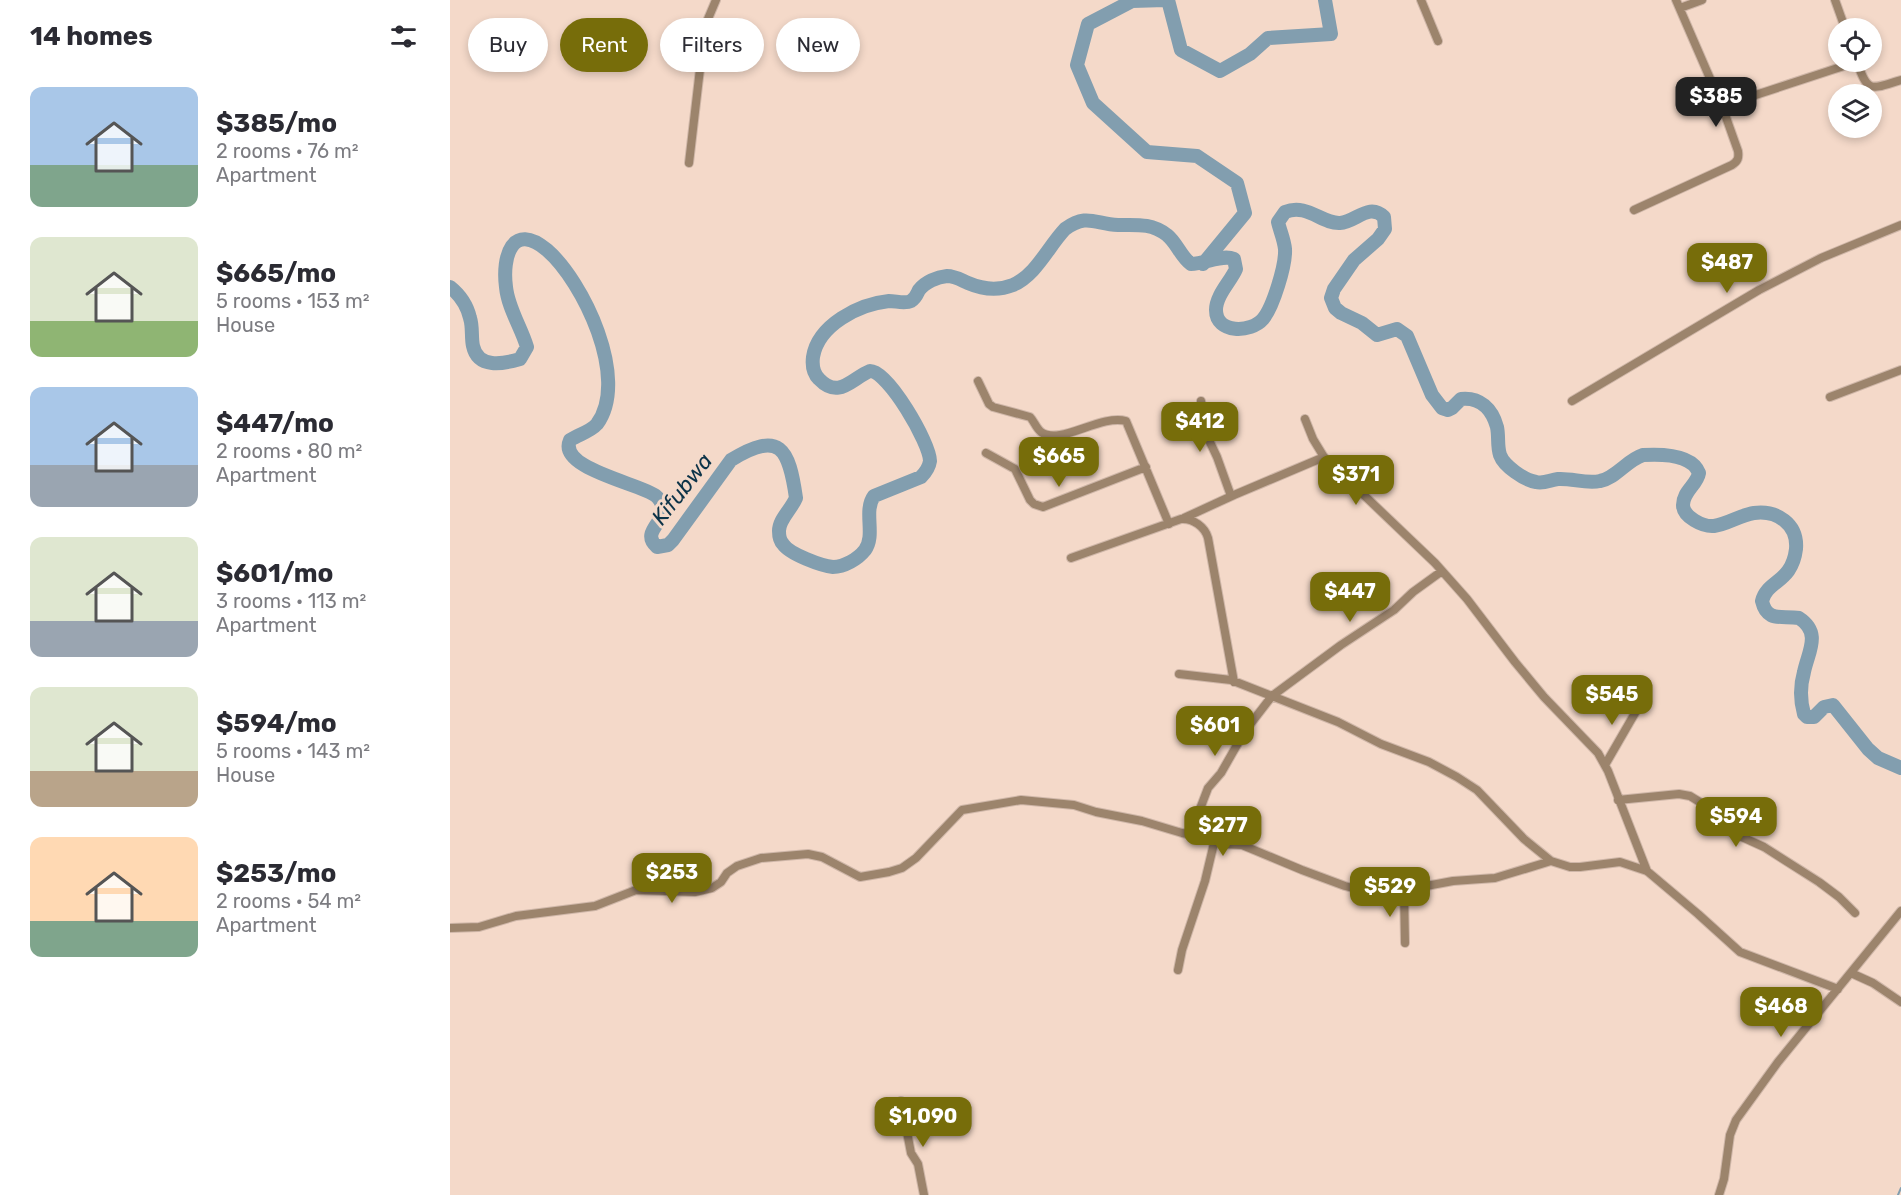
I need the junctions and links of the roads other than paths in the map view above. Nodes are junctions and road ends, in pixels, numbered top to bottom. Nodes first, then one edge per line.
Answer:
1 (716, 0) edge
2 (1421, 0) edge
3 (1702, 0) edge
4 (1835, 0) edge
5 (1678, 4) edge
6 (1841, 18) edge
7 (1438, 41) dead end
8 (1828, 71) edge
9 (1860, 72) edge
10 (1901, 80) edge
11 (1722, 106) junction
12 (689, 164) dead end
13 (1634, 210) dead end
14 (1900, 228) edge
15 (1901, 370) edge
16 (978, 381) dead end
17 (1830, 397) dead end
18 (1201, 401) dead end
19 (1572, 401) dead end
20 (1305, 419) dead end
21 (986, 453) dead end
22 (1324, 457) junction
23 (1146, 467) junction
24 (1231, 496) junction
25 (1181, 519) junction
26 (1169, 524) junction
27 (1071, 558) dead end
28 (1442, 571) junction
29 (1179, 674) dead end
30 (1234, 682) junction
31 (1272, 696) junction
32 (1642, 701) dead end
33 (1605, 765) junction
34 (1618, 800) junction
35 (1190, 835) junction
36 (1215, 839) junction
37 (1551, 861) junction
38 (1647, 871) junction
39 (1404, 891) junction
40 (1901, 911) edge
41 (1855, 913) dead end
42 (450, 928) edge
43 (1405, 943) dead end
44 (1178, 970) dead end
45 (1851, 973) junction
46 (1838, 989) junction
47 (1901, 1002) edge
48 (901, 1101) dead end
49 (924, 1195) edge
50 (1719, 1195) edge

1 - 12 street
2 - 7 street
3 - 5 street
4 - 6 street
5 - 11 street
8 - 11 street
9 - 10 street
11 - 13 street
14 - 19 street
15 - 17 street
16 - 23 street
18 - 24 street
20 - 22 street
21 - 23 street
22 - 24 street
22 - 28 street
23 - 26 street
24 - 25 street
25 - 26 street
25 - 30 street
26 - 27 street
28 - 31 street
28 - 33 street
29 - 30 street
30 - 31 street
31 - 35 street
31 - 37 street
32 - 33 street
33 - 34 street
34 - 38 street
34 - 41 street
35 - 36 street
35 - 42 street
36 - 39 street
36 - 44 street
37 - 38 street
37 - 39 street
38 - 46 street
39 - 43 street
40 - 45 street
45 - 46 street
45 - 47 street
46 - 50 street
48 - 49 street

